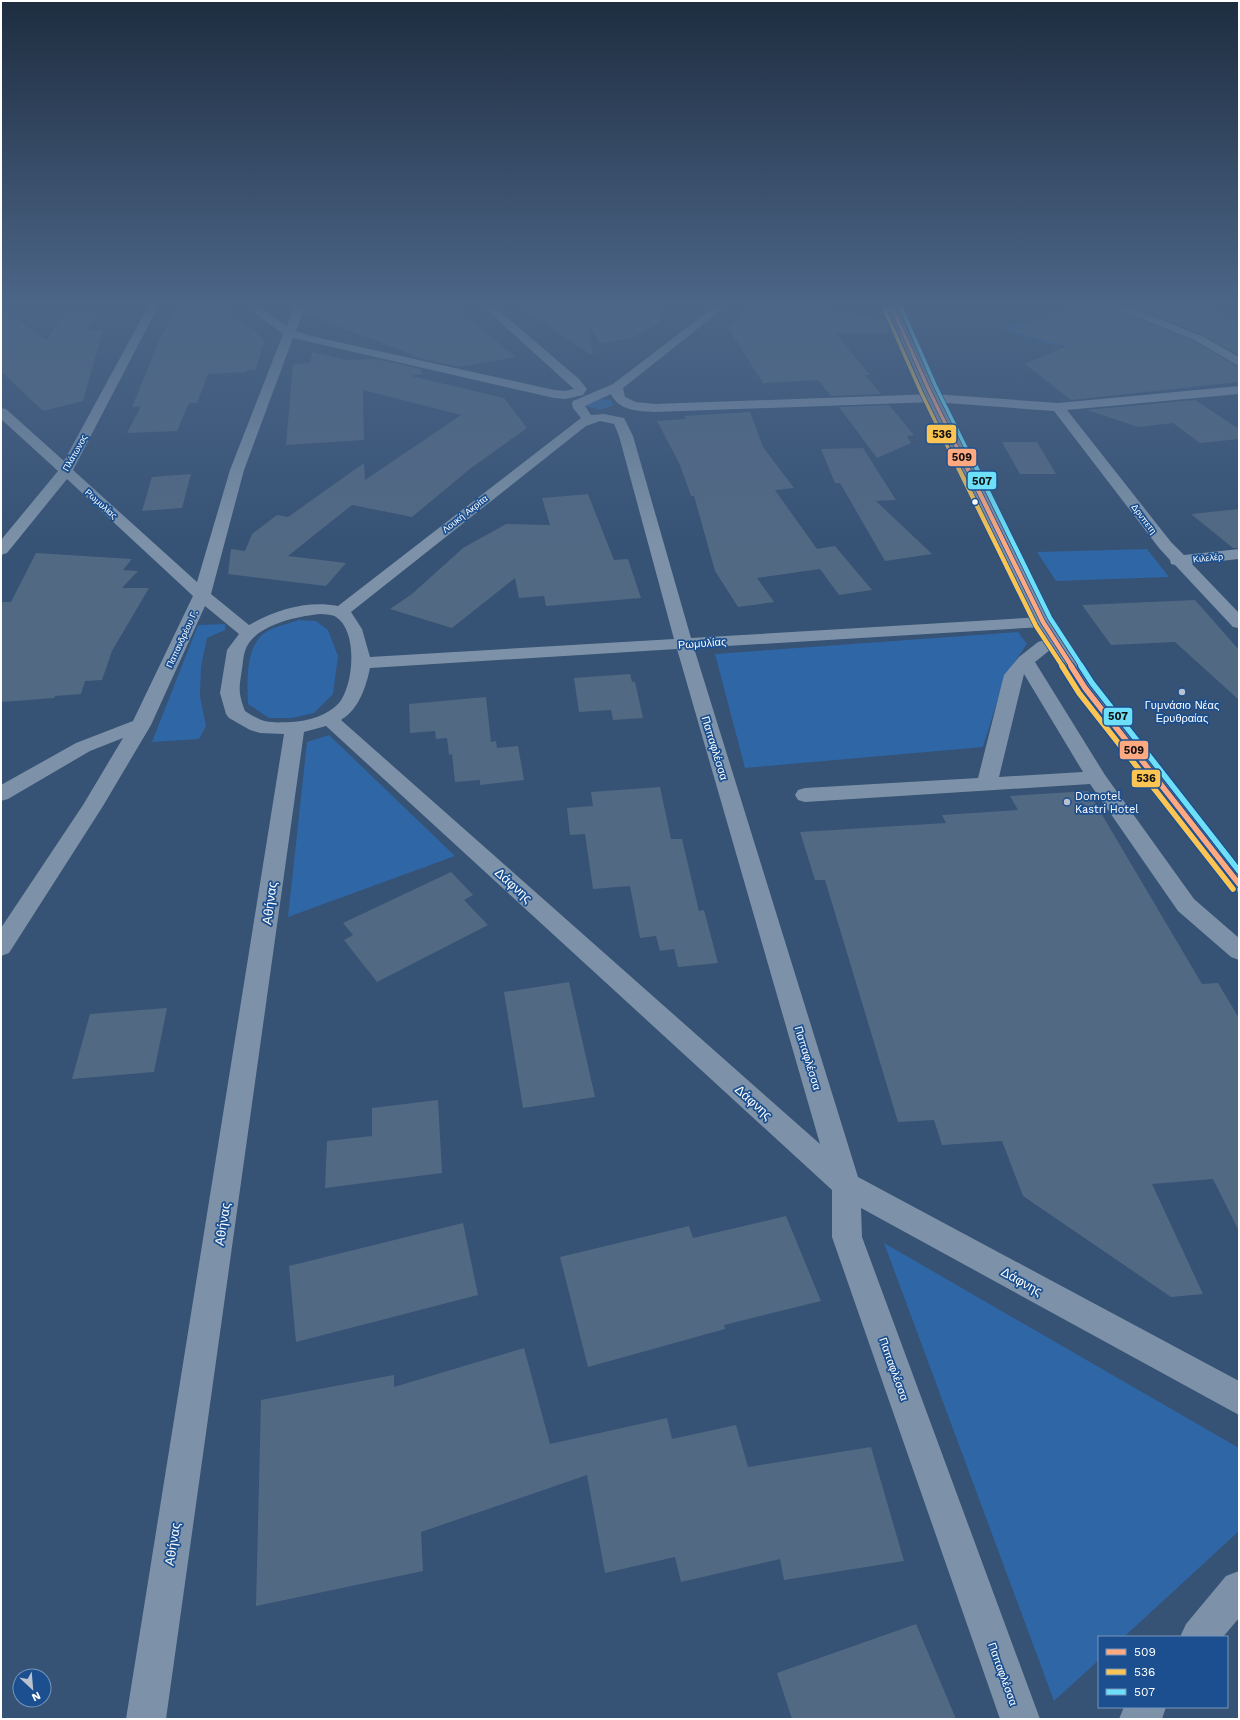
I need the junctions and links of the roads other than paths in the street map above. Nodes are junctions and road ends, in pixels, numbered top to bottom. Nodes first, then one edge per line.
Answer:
1 (113, 383) edge
2 (271, 383) edge
3 (506, 383) edge
4 (570, 383) edge
5 (622, 383) edge
6 (926, 383) edge
7 (617, 387) junction
8 (575, 388) junction
9 (1239, 390) edge
10 (933, 398) junction
11 (634, 406) junction
12 (1058, 407) junction
13 (1, 412) edge
14 (596, 412) junction
15 (66, 472) junction
16 (1, 550) edge
17 (1239, 554) edge
18 (1178, 561) junction
19 (202, 595) junction
20 (341, 612) junction
21 (1043, 622) junction
22 (1239, 623) edge
23 (248, 633) junction
24 (1055, 641) junction
25 (684, 644) junction
26 (1025, 661) junction
27 (361, 663) junction
28 (330, 720) junction
29 (141, 725) junction
30 (295, 728) junction
31 (1096, 776) junction
32 (987, 784) junction
33 (1, 794) edge
34 (805, 795) dead end
35 (1239, 884) edge
36 (1, 947) edge
37 (1239, 951) edge
38 (846, 1186) junction
39 (1239, 1399) edge
40 (1239, 1589) edge
41 (1200, 1636) edge
42 (1146, 1708) edge
43 (146, 1719) edge
44 (1020, 1719) edge
45 (1139, 1719) edge

1 - 15 street, Πλάτωνος
2 - 19 street, Παπανδρέου Γ.
3 - 8 street
4 - 8 street
5 - 7 street
6 - 10 main road
7 - 11 street
7 - 14 street
8 - 14 street
9 - 12 street
10 - 11 street
10 - 12 street
10 - 21 main road
11 - 14 street
12 - 18 street, Δρνπετη
13 - 15 street, Ρωμυλίας
14 - 20 street, Λουκή Ακρίτα
14 - 25 street, Παπαφλέσσα
15 - 16 street, Πλάτωνος
15 - 19 street, Ρωμυλίας
17 - 18 street, Κιλελέρ
18 - 22 street, Δρνπετη
19 - 23 street, Ρωμυλίας
19 - 29 street, Παπανδρέου Γ.
20 - 23 street
20 - 27 street
21 - 24 main road
21 - 25 street, Ρωμυλίας
23 - 30 street
24 - 26 street
24 - 35 main road
25 - 27 street, Ρωμυλίας
25 - 38 street, Παπαφλέσσα
26 - 31 street
26 - 32 street
27 - 28 street
28 - 30 street
28 - 38 street, Δάφνης
29 - 33 street
29 - 36 street, Παπανδρέου Γ.
30 - 43 street, Αθήνας
31 - 32 street
31 - 37 street
32 - 34 street
38 - 39 street, Δάφνης
38 - 44 street, Παπαφλέσσα
40 - 41 street
42 - 45 street

